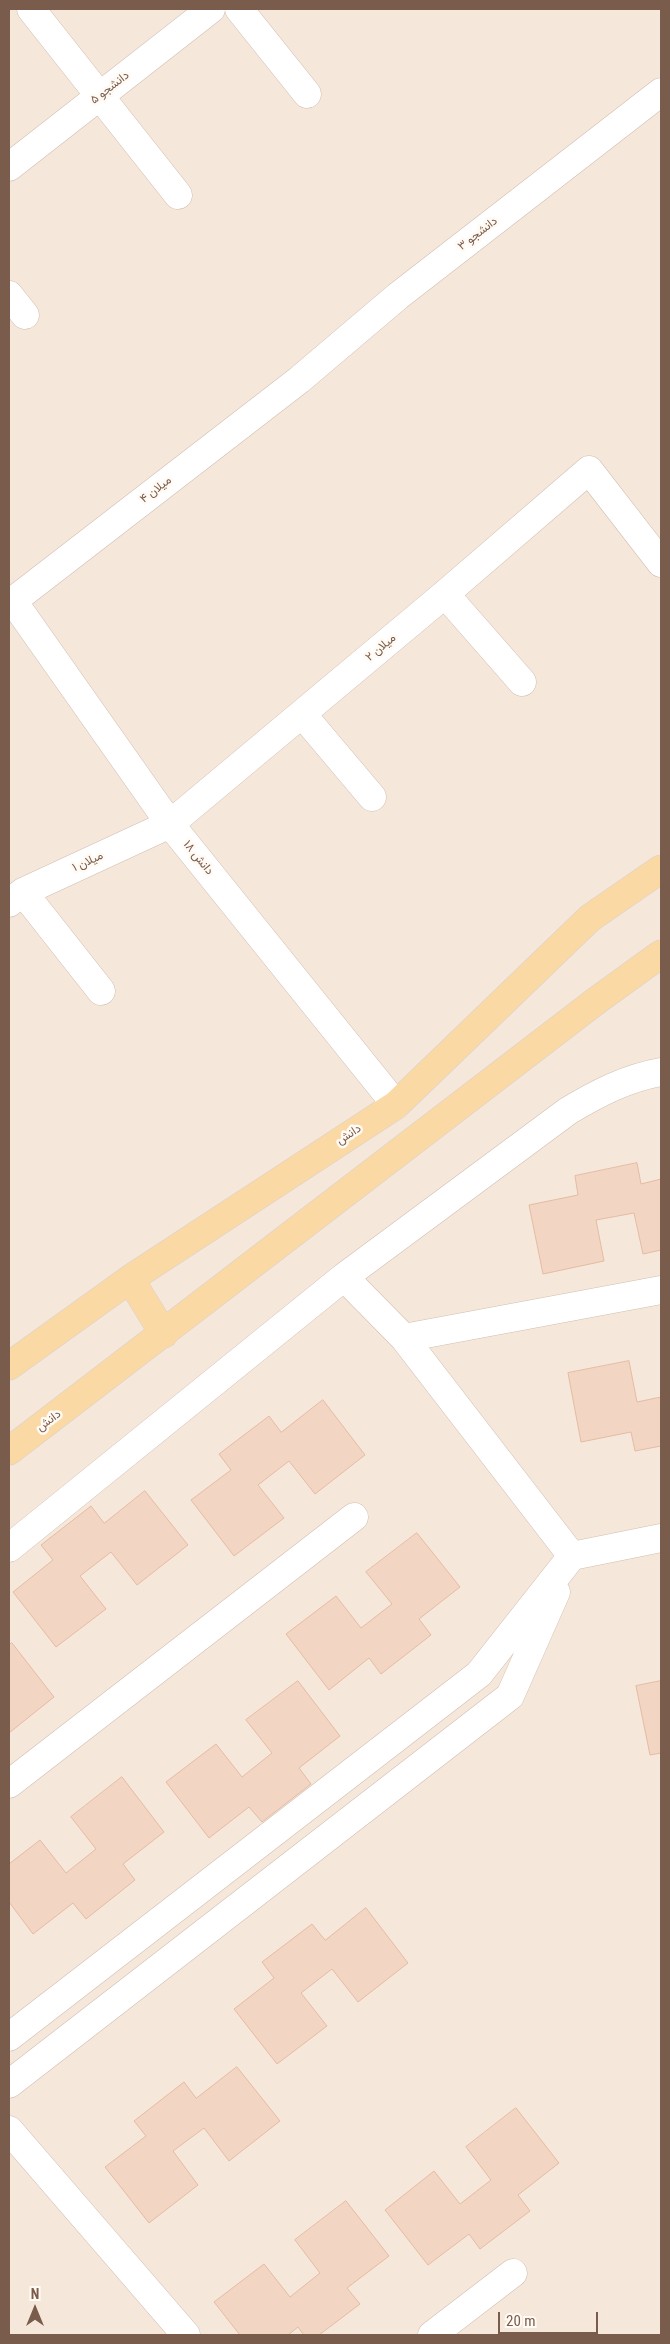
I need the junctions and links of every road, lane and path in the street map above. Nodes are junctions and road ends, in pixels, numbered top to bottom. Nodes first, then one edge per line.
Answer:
1 (30, 9) edge
2 (211, 9) edge
3 (239, 9) edge
4 (661, 92) edge
5 (307, 94) dead end
6 (100, 96) junction
7 (9, 167) edge
8 (178, 195) dead end
9 (298, 380) joint
10 (658, 552) edge
11 (445, 594) junction
12 (11, 602) edge
13 (522, 682) dead end
14 (302, 714) junction
15 (372, 797) dead end
16 (170, 824) junction
17 (661, 869) edge
18 (16, 897) edge
19 (661, 954) edge
20 (101, 992) dead end
21 (661, 1072) edge
22 (396, 1105) junction
23 (344, 1277) junction
24 (130, 1279) junction
25 (661, 1290) edge
26 (164, 1334) junction
27 (404, 1338) junction
28 (9, 1366) edge
29 (9, 1451) edge
30 (354, 1516) dead end
31 (661, 1538) edge
32 (9, 1548) edge
33 (572, 1556) junction
34 (9, 1784) edge
35 (9, 2037) edge
36 (9, 2084) edge
37 (9, 2130) edge
38 (513, 2273) dead end
39 (186, 2335) edge
40 (432, 2335) edge

1 - 6 street
2 - 6 street, دانشجو ۵
3 - 5 street
4 - 9 street, دانشجو ۳
6 - 7 street, دانشجو ۵
6 - 8 street
9 - 12 street, میلان ۴
10 - 11 street, میلان ۲
11 - 13 street
11 - 14 street, میلان ۲
12 - 16 street, دانش ۱۸
14 - 15 street
14 - 16 street, میلان ۲
16 - 18 street, میلان ۱
16 - 22 street, دانش ۱۸
17 - 22 main road, دانش
18 - 20 street
19 - 26 main road, دانش
21 - 23 street
22 - 24 main road, دانش
23 - 27 street
23 - 32 street
24 - 26 main road
24 - 28 main road, دانش
25 - 27 street
26 - 29 main road, دانش
27 - 33 street
30 - 34 street
31 - 33 street
33 - 35 street
33 - 36 street
37 - 39 street
38 - 40 street

